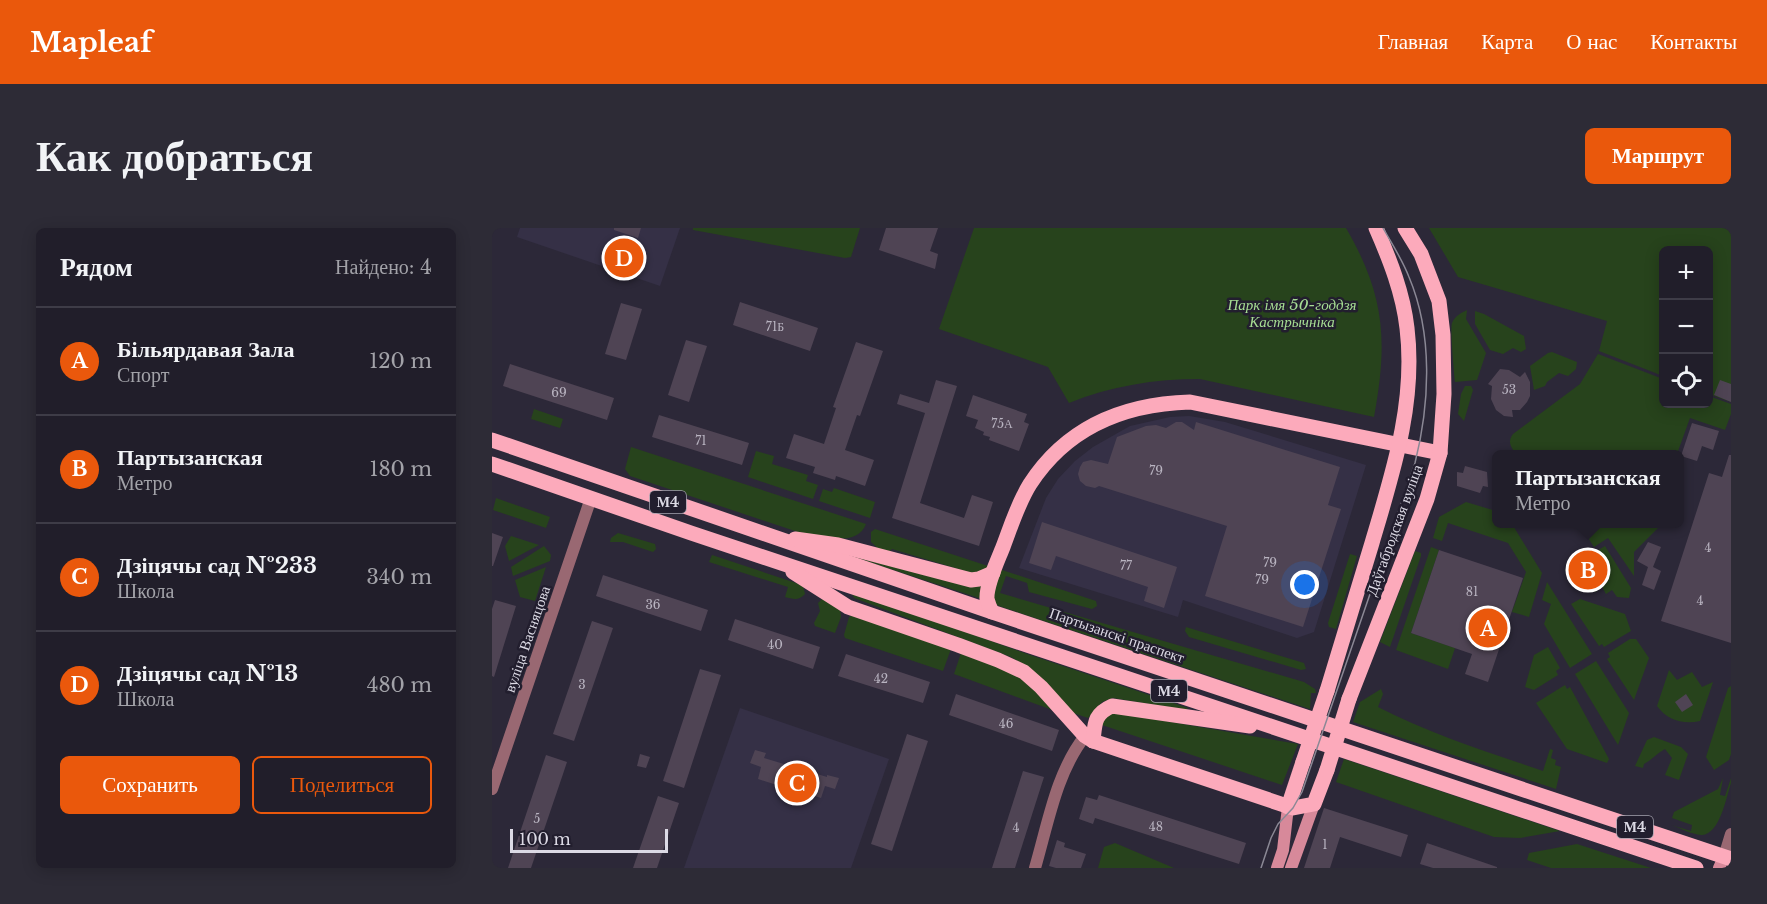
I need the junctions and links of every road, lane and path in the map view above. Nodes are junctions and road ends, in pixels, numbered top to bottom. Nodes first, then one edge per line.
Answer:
1 (1376, 228) edge
2 (1405, 228) edge
3 (492, 440) edge
4 (1400, 445) junction
5 (1440, 453) junction
6 (492, 464) edge
7 (605, 480) junction
8 (591, 498) junction
9 (771, 537) junction
10 (778, 561) junction
11 (993, 573) junction
12 (992, 612) junction
13 (1356, 681) junction
14 (1329, 688) junction
15 (1292, 732) junction
16 (1089, 738) junction
17 (492, 789) edge
18 (1314, 804) junction
19 (1288, 807) junction
20 (1731, 834) edge
21 (1725, 861) edge
22 (1035, 868) edge
23 (1277, 868) edge
24 (1291, 868) edge
25 (1696, 868) edge

1 - 4 main road, Даўгабродская вуліца
2 - 5 main road, Даўгабродская вуліца
3 - 7 main road, Партызанскі праспект / М4
4 - 5 main road
4 - 11 main road
4 - 14 main road, Даўгабродская вуліца
5 - 13 main road, Даўгабродская вуліца
6 - 8 main road, М4
7 - 8 main road
7 - 9 main road, Партызанскі праспект / М4
8 - 10 main road, М4
8 - 17 street, вуліца Васняцова
9 - 11 main road
9 - 12 main road, Партызанскі праспект / М4
10 - 15 main road, М4
10 - 16 main road
11 - 12 main road
12 - 21 main road, Партызанскі праспект / М4
13 - 14 main road
13 - 18 main road, Даўгабродская вуліца, bridge
14 - 19 main road, Даўгабродская вуліца, bridge
15 - 16 main road
15 - 25 main road, М4
16 - 19 main road
16 - 22 street
18 - 19 main road
18 - 24 main road
19 - 23 main road
20 - 21 street

